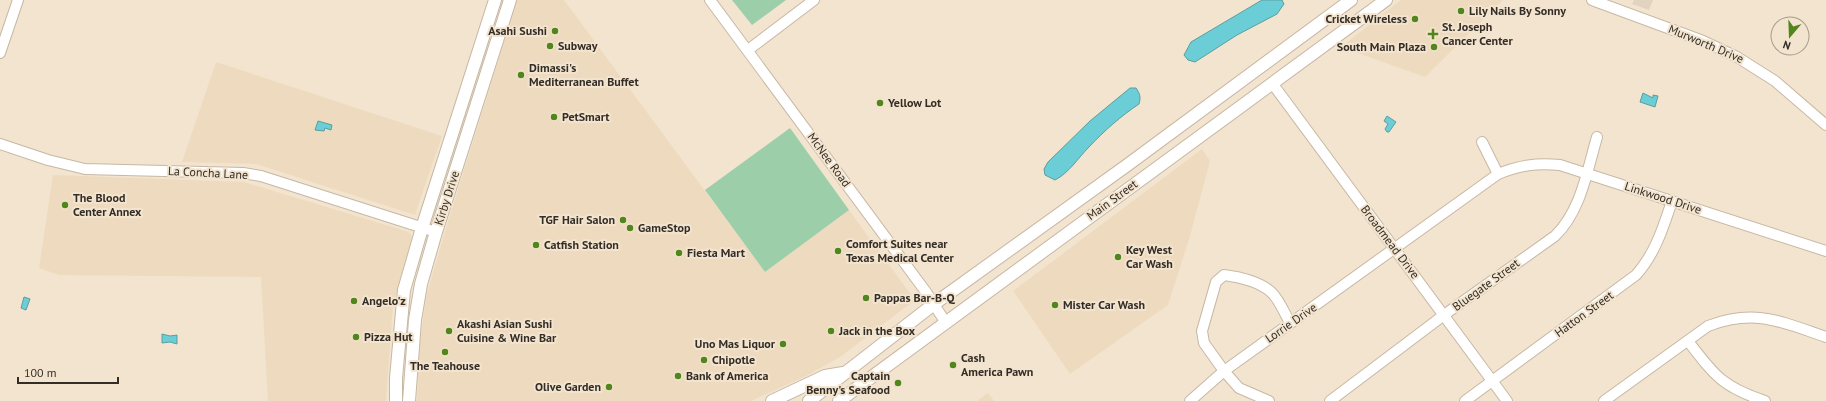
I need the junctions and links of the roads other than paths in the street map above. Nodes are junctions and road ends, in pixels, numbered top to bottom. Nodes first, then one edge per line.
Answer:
1 (18, 0) edge
2 (495, 0) edge
3 (510, 0) edge
4 (710, 0) edge
5 (814, 0) edge
6 (1351, 0) edge
7 (1386, 0) edge
8 (1592, 0) edge
9 (748, 50) junction
10 (0, 53) edge
11 (1261, 66) junction
12 (1272, 83) junction
13 (1193, 116) junction
14 (1826, 125) edge
15 (455, 127) junction
16 (468, 131) junction
17 (1205, 132) junction
18 (1597, 137) dead end
19 (1482, 142) dead end
20 (0, 144) edge
21 (1126, 166) junction
22 (1586, 173) junction
23 (1498, 174) junction
24 (1137, 182) junction
25 (1672, 201) junction
26 (422, 228) junction
27 (436, 232) junction
28 (1395, 249) junction
29 (1826, 251) edge
30 (934, 304) junction
31 (1444, 315) junction
32 (946, 322) junction
33 (1290, 323) junction
34 (1826, 337) edge
35 (1688, 341) junction
36 (1224, 371) junction
37 (846, 372) junction
38 (1492, 381) junction
39 (1617, 397) edge
40 (839, 400) edge
41 (396, 401) edge
42 (409, 401) edge
43 (772, 401) edge
44 (809, 401) edge
45 (1190, 401) edge
46 (1269, 401) edge
47 (1330, 401) edge
48 (1465, 401) edge
49 (1507, 401) edge
50 (1604, 401) edge
51 (1764, 401) edge

1 - 10 street
2 - 15 main road, Kirby Drive
3 - 16 main road, Kirby Drive
4 - 9 street, McNee Road
5 - 9 street
6 - 11 main road, Main Street
7 - 12 main road, Main Street
8 - 14 street, Murworth Drive
9 - 30 street, McNee Road
11 - 12 main road
11 - 13 main road, Main Street
12 - 17 main road, Main Street
12 - 28 street, Broadmead Drive
13 - 17 main road
13 - 21 main road, Main Street
15 - 16 main road
15 - 26 main road, Kirby Drive
16 - 27 main road, Kirby Drive
17 - 24 main road, Main Street
18 - 22 street, Bluegate Street
19 - 23 street
20 - 26 street, La Concha Lane
21 - 24 main road
21 - 30 main road, Main Street
22 - 23 street, Linkwood Drive
22 - 25 street, Linkwood Drive
22 - 31 street, Bluegate Street
23 - 28 street, Linkwood Drive
24 - 32 main road, Main Street
25 - 29 street, Linkwood Drive
25 - 38 street, Hatton Street
26 - 27 street, La Concha Lane
26 - 41 main road, Kirby Drive
27 - 42 main road, Kirby Drive
28 - 31 street, Broadmead Drive
28 - 33 street, Lorrie Drive
30 - 32 street, McNee Road
30 - 37 main road, Main Street
31 - 38 street, Broadmead Drive
31 - 47 street, Bluegate Street
32 - 40 main road, Main Street
33 - 36 street, Lorrie Drive
33 - 36 street
34 - 35 street
35 - 39 street
35 - 51 street
36 - 45 street, Lorrie Drive
36 - 46 street
37 - 43 main road
37 - 44 main road, Main Street
38 - 48 street, Hatton Street
38 - 49 street, Broadmead Drive
39 - 50 street

